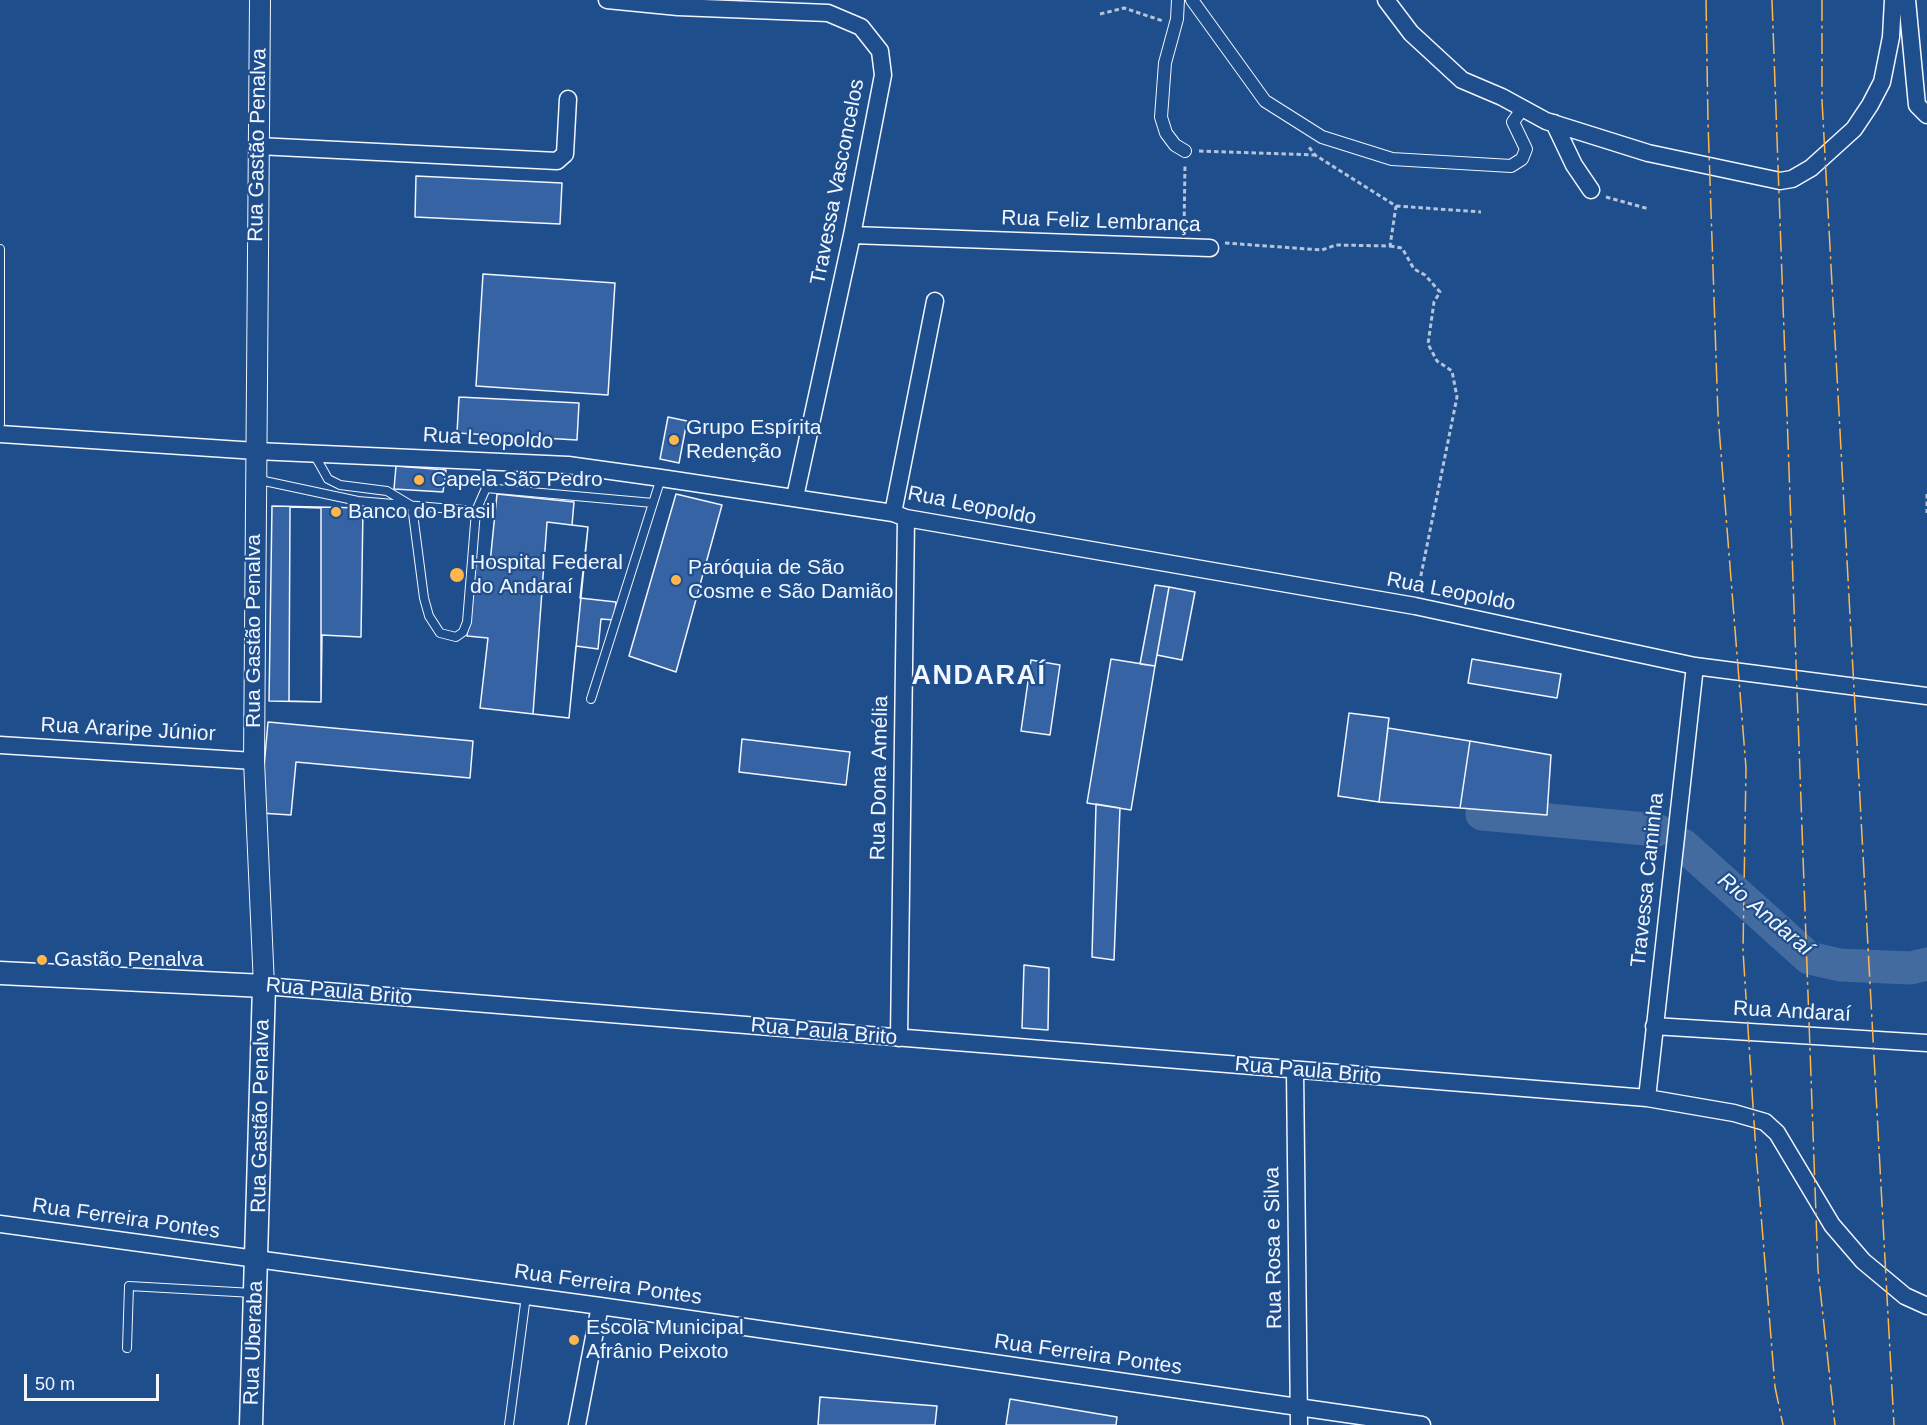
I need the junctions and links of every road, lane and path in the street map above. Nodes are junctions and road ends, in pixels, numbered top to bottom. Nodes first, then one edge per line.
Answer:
1 (260, 0) edge
2 (607, 0) edge
3 (1178, 0) edge
4 (1192, 0) edge
5 (1386, 0) edge
6 (1893, 0) edge
7 (1907, 0) edge
8 (678, 4) edge
9 (1100, 14) dead end
10 (1177, 19) junction
11 (567, 99) dead end
12 (1523, 108) junction
13 (1927, 115) edge
14 (1554, 123) junction
15 (1303, 139) dead end
16 (258, 146) junction
17 (1185, 151) junction
18 (1315, 155) junction
19 (1591, 190) joint
20 (1396, 206) junction
21 (1649, 209) dead end
22 (1480, 212) dead end
23 (852, 235) junction
24 (1390, 246) junction
25 (1184, 248) junction
26 (1210, 248) joint
27 (0, 249) edge
28 (935, 301) dead end
29 (0, 424) edge
30 (0, 434) edge
31 (256, 451) junction
32 (314, 453) junction
33 (660, 478) junction
34 (254, 479) junction
35 (1927, 494) edge
36 (795, 497) junction
37 (652, 503) junction
38 (412, 506) junction
39 (476, 511) junction
40 (1927, 513) edge
41 (900, 516) junction
42 (1415, 606) junction
43 (1695, 666) junction
44 (1927, 696) edge
45 (591, 699) dead end
46 (0, 745) edge
47 (254, 760) junction
48 (0, 973) edge
49 (264, 986) junction
50 (1654, 1026) junction
51 (899, 1038) junction
52 (1927, 1043) edge
53 (1295, 1070) junction
54 (1647, 1098) junction
55 (0, 1224) edge
56 (258, 1261) junction
57 (256, 1293) junction
58 (526, 1296) junction
59 (600, 1306) junction
60 (1927, 1306) edge
61 (127, 1348) dead end
62 (1299, 1417) edge
63 (251, 1425) edge
64 (509, 1425) edge
65 (577, 1425) edge
66 (1422, 1425) edge

1 - 16 street, Rua Gastão Penalva
2 - 8 street, Travessa Vasconcelos
3 - 10 street
4 - 12 street
5 - 12 street
6 - 14 street
7 - 13 street
8 - 23 street, Travessa Vasconcelos
9 - 10 path
10 - 17 street
11 - 16 street
12 - 14 street
14 - 19 street
15 - 18 path
16 - 31 street, Rua Gastão Penalva
17 - 18 path
17 - 25 path
18 - 20 path
19 - 21 path
20 - 22 path
20 - 24 path
23 - 25 street, Rua Feliz Lembrança
23 - 36 street, Travessa Vasconcelos
24 - 26 path, Rua Feliz Lembrança
24 - 42 path
25 - 26 street, Rua Feliz Lembrança
27 - 29 lane
28 - 41 street, Rua Dona Amélia
30 - 31 street, Rua Leopoldo
31 - 32 street, Rua Leopoldo
31 - 34 street, Rua Gastão Penalva
32 - 33 street, Rua Leopoldo
32 - 38 lane
33 - 36 street, Rua Leopoldo
33 - 37 lane
34 - 38 lane
34 - 47 street, Rua Gastão Penalva
35 - 40 path
36 - 41 street, Rua Leopoldo
37 - 39 lane
37 - 45 lane
38 - 39 lane
38 - 39 lane
41 - 42 street, Rua Leopoldo
41 - 51 street, Rua Dona Amélia
42 - 43 street, Rua Leopoldo
43 - 44 street, Rua Leopoldo
43 - 50 street, Travessa Caminha
46 - 47 street, Rua Araripe Júnior
47 - 49 street, Rua Gastão Penalva
48 - 49 main road, Rua Paula Brito
49 - 51 street, Rua Paula Brito
49 - 56 main road, Rua Gastão Penalva
50 - 52 street, Rua Andaraí
50 - 54 street, Travessa Caminha
51 - 53 street, Rua Paula Brito
53 - 54 street, Rua Paula Brito
53 - 62 street, Rua Rosa e Silva
54 - 60 street, Rua Paula Brito
55 - 56 street, Rua Ferreira Pontes
56 - 57 main road, Rua Uberaba
56 - 58 street, Rua Ferreira Pontes
57 - 61 lane
57 - 63 main road, Rua Uberaba
58 - 59 street, Rua Ferreira Pontes
58 - 64 lane
59 - 62 street, Rua Ferreira Pontes
59 - 65 street
62 - 66 street, Rua Ferreira Pontes

